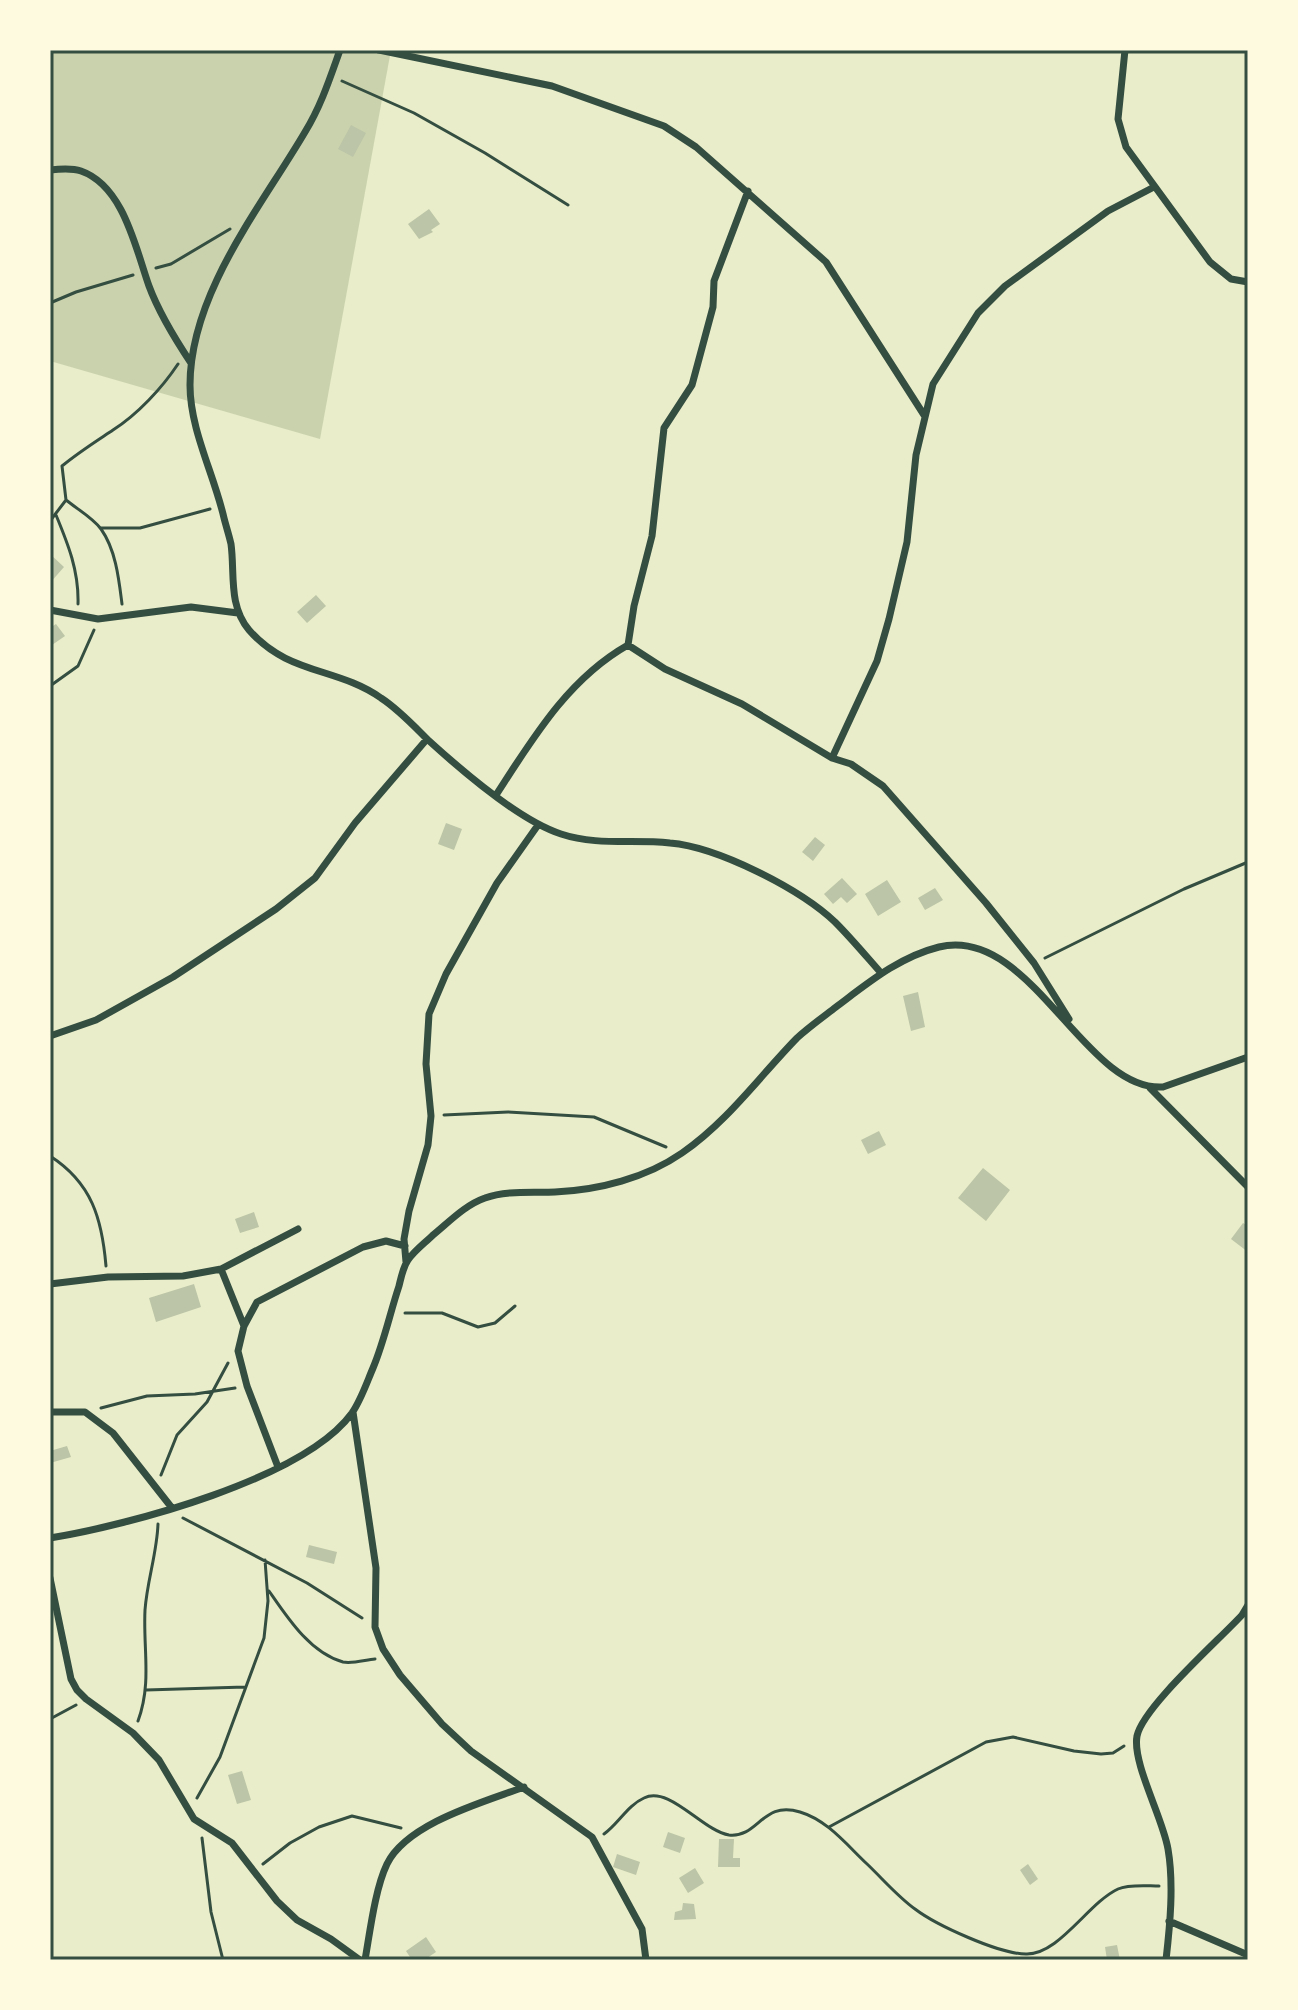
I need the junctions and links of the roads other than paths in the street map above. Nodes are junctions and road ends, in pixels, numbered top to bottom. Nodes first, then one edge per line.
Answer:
1 (340, 50) edge
2 (379, 50) edge
3 (1125, 50) edge
4 (50, 170) edge
5 (1154, 187) junction
6 (748, 191) junction
7 (1248, 282) edge
8 (191, 363) junction
9 (924, 415) junction
10 (50, 610) edge
11 (238, 613) junction
12 (628, 645) junction
13 (427, 739) junction
14 (832, 758) junction
15 (496, 795) junction
16 (538, 825) junction
17 (881, 973) junction
18 (1079, 1035) junction
19 (50, 1036) edge
20 (1248, 1057) edge
21 (1150, 1088) junction
22 (1248, 1187) edge
23 (298, 1229) dead end
24 (405, 1246) junction
25 (406, 1262) junction
26 (221, 1269) junction
27 (50, 1284) edge
28 (244, 1326) junction
29 (50, 1412) edge
30 (353, 1412) junction
31 (278, 1467) junction
32 (165, 1510) junction
33 (50, 1538) edge
34 (50, 1578) edge
35 (1248, 1605) edge
36 (524, 1787) junction
37 (1169, 1921) junction
38 (1248, 1955) edge
39 (362, 1960) edge
40 (646, 1960) edge
41 (1166, 1960) edge

1 - 8 street
2 - 6 street
3 - 5 street
4 - 8 street
5 - 7 street
5 - 9 street
6 - 9 street
6 - 12 street
8 - 11 street
9 - 14 street
10 - 11 street
11 - 13 street
12 - 14 street
12 - 15 street
13 - 15 street
13 - 19 street
14 - 18 street
15 - 16 street
16 - 17 street
16 - 24 street
17 - 18 street
17 - 25 street
18 - 21 street
20 - 21 street
21 - 22 street
23 - 26 street
24 - 25 street
24 - 28 street
25 - 30 street
26 - 27 street
26 - 28 street
28 - 31 street
29 - 32 street
30 - 31 street
30 - 36 street
31 - 32 street
32 - 33 street
34 - 39 street
35 - 37 street
36 - 39 street
36 - 40 street
37 - 38 street
37 - 41 street

